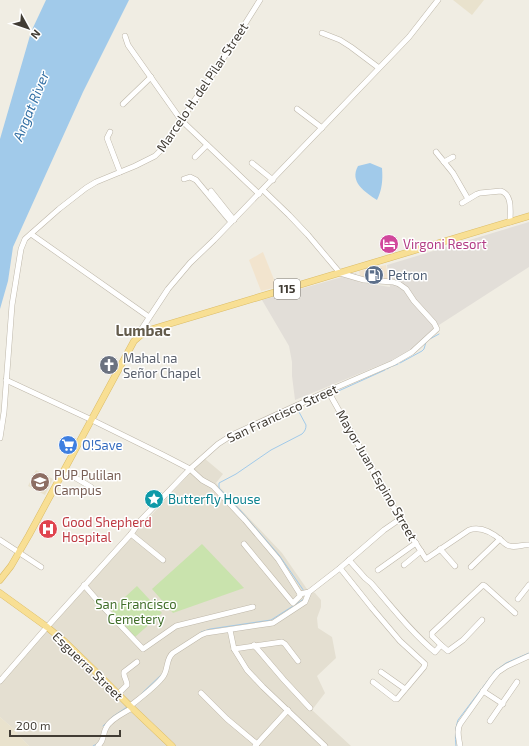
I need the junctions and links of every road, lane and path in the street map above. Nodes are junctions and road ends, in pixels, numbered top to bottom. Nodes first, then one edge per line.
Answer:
1 (260, 0) edge
2 (438, 0) edge
3 (322, 33) dead end
4 (125, 36) dead end
5 (380, 68) junction
6 (151, 77) junction
7 (123, 104) dead end
8 (297, 109) dead end
9 (181, 120) junction
10 (322, 128) junction
11 (110, 132) dead end
12 (207, 145) junction
13 (436, 152) dead end
14 (194, 157) dead end
15 (453, 157) dead end
16 (444, 162) junction
17 (252, 163) dead end
18 (120, 172) junction
19 (184, 179) dead end
20 (273, 180) junction
21 (211, 191) dead end
22 (261, 192) junction
23 (468, 199) junction
24 (462, 203) dead end
25 (529, 216) edge
26 (233, 221) junction
27 (510, 222) junction
28 (31, 234) junction
29 (340, 273) junction
30 (149, 317) junction
31 (138, 337) junction
32 (6, 380) junction
33 (328, 391) junction
34 (92, 420) junction
35 (0, 438) edge
36 (190, 470) junction
37 (64, 471) junction
38 (91, 487) dead end
39 (400, 519) junction
40 (131, 534) junction
41 (500, 539) junction
42 (0, 540) edge
43 (416, 543) junction
44 (244, 544) dead end
45 (528, 544) edge
46 (440, 549) junction
47 (421, 552) junction
48 (19, 553) junction
49 (163, 560) dead end
50 (349, 560) junction
51 (404, 565) dead end
52 (455, 566) dead end
53 (41, 567) dead end
54 (471, 567) dead end
55 (340, 568) junction
56 (378, 570) dead end
57 (0, 580) edge
58 (84, 585) junction
59 (529, 585) edge
60 (309, 592) junction
61 (0, 593) edge
62 (300, 594) junction
63 (518, 599) dead end
64 (252, 607) dead end
65 (515, 613) dead end
66 (482, 620) dead end
67 (47, 627) junction
68 (230, 630) junction
69 (441, 645) junction
70 (254, 646) junction
71 (234, 649) junction
72 (529, 656) edge
73 (298, 661) dead end
74 (137, 662) dead end
75 (381, 672) dead end
76 (0, 682) edge
77 (374, 682) dead end
78 (517, 682) dead end
79 (405, 689) junction
80 (484, 691) junction
81 (201, 693) dead end
82 (118, 694) junction
83 (503, 704) junction
84 (131, 707) junction
85 (310, 708) dead end
86 (288, 710) junction
87 (490, 721) dead end
88 (256, 745) edge
89 (98, 746) edge
90 (172, 746) edge
91 (325, 746) edge
92 (460, 746) edge

1 - 9 street, Marcelo H. del Pilar Street
2 - 5 street
3 - 5 street
4 - 6 street
5 - 10 street
6 - 7 street
6 - 9 street
8 - 10 street
9 - 12 street
9 - 18 street, Marcelo H. del Pilar Street
10 - 20 street
11 - 18 street
12 - 14 street
12 - 22 street
13 - 16 street
15 - 16 street
16 - 23 street
17 - 20 street
18 - 28 street, Marcelo H. del Pilar Street
19 - 26 street
20 - 22 street
21 - 26 street
22 - 26 street
22 - 29 street
23 - 24 street
23 - 27 street
25 - 27 main road, 115
26 - 30 street
27 - 29 main road, 115
28 - 30 street
28 - 32 street, Marcelo H. del Pilar Street
29 - 31 main road, 115
29 - 33 street, San Francisco Street
30 - 31 street
31 - 34 main road
32 - 34 street
32 - 35 street, Marcelo H. del Pilar Street
33 - 36 street, San Francisco Street
33 - 39 street, Mayor Juan Espino Street
34 - 36 street
34 - 37 main road
36 - 40 street, San Francisco Street
36 - 62 street
37 - 38 street
37 - 48 main road
39 - 43 street, Mayor Juan Espino Street
39 - 50 street
40 - 49 street
40 - 58 street, San Francisco Street
41 - 45 street
41 - 46 street
41 - 54 street
42 - 48 street
43 - 47 street, Mayor Juan Espino Street
43 - 56 street
44 - 62 street
46 - 47 street, Mayor Juan Espino Street
46 - 52 street
47 - 51 street
48 - 53 street
48 - 57 main road
50 - 55 street
50 - 69 street
55 - 60 street
55 - 79 street
58 - 64 street
58 - 67 street, San Francisco Street
59 - 63 street
60 - 62 street
60 - 68 street
61 - 67 main road, Esguerra Street
65 - 69 street
66 - 69 street
67 - 76 street, San Francisco Street
67 - 82 main road, Esguerra Street
68 - 71 street
68 - 84 street
70 - 71 street
70 - 73 street
70 - 85 street
71 - 86 street
72 - 80 street
74 - 82 street
75 - 79 street
77 - 79 street
78 - 83 street
80 - 83 street
80 - 92 street
81 - 88 street
82 - 84 main road, Esguerra Street
83 - 87 street
84 - 89 street
84 - 90 main road, Esguerra Street
86 - 88 street
86 - 91 street

